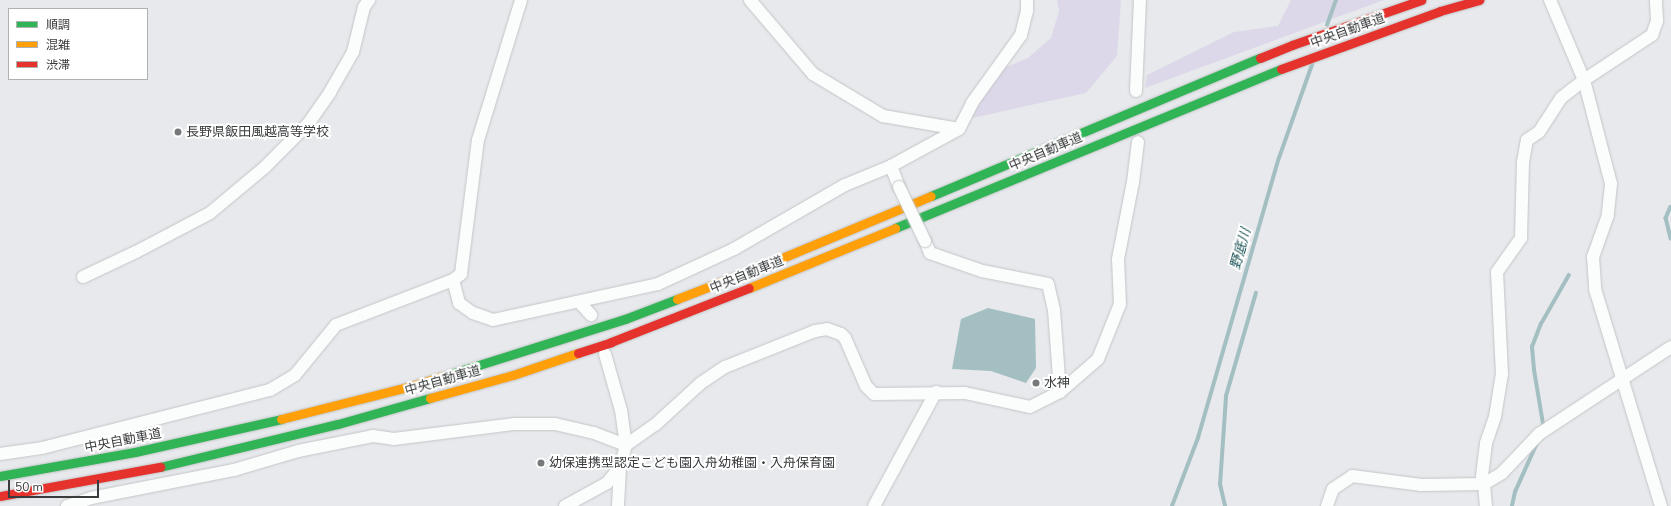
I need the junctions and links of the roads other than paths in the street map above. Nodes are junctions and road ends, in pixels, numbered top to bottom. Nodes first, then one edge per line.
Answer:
1 (369, 0) edge
2 (521, 0) edge
3 (750, 0) edge
4 (1026, 0) edge
5 (1421, 0) edge
6 (1479, 0) edge
7 (1550, 0) edge
8 (1656, 0) edge
9 (1142, 2) edge
10 (1584, 80) junction
11 (1136, 92) dead end
12 (959, 129) junction
13 (1138, 142) dead end
14 (891, 166) junction
15 (83, 277) dead end
16 (452, 280) junction
17 (579, 302) junction
18 (591, 315) dead end
19 (1671, 347) edge
20 (605, 354) dead end
21 (1623, 380) junction
22 (936, 392) junction
23 (1060, 392) junction
24 (626, 445) junction
25 (0, 454) edge
26 (620, 467) junction
27 (0, 476) edge
28 (1483, 484) junction
29 (0, 496) edge
30 (67, 506) edge
31 (565, 506) edge
32 (618, 506) edge
33 (874, 506) edge
34 (1327, 506) edge
35 (1486, 506) edge
36 (1661, 506) edge

1 - 15 street
2 - 16 street
3 - 12 street
4 - 12 street
5 - 27 highway, 中央自動車道
6 - 29 highway, 中央自動車道
7 - 10 street
8 - 10 street
9 - 11 street
10 - 21 street
10 - 28 street
12 - 14 street
13 - 23 street
14 - 17 street
14 - 23 street, bridge
16 - 17 street
16 - 25 street
17 - 18 street
19 - 21 street
20 - 24 street
21 - 28 street
21 - 36 street
22 - 23 street
22 - 24 street
22 - 33 street
24 - 26 street
24 - 30 street
26 - 31 street
26 - 32 street
28 - 34 street
28 - 35 street

